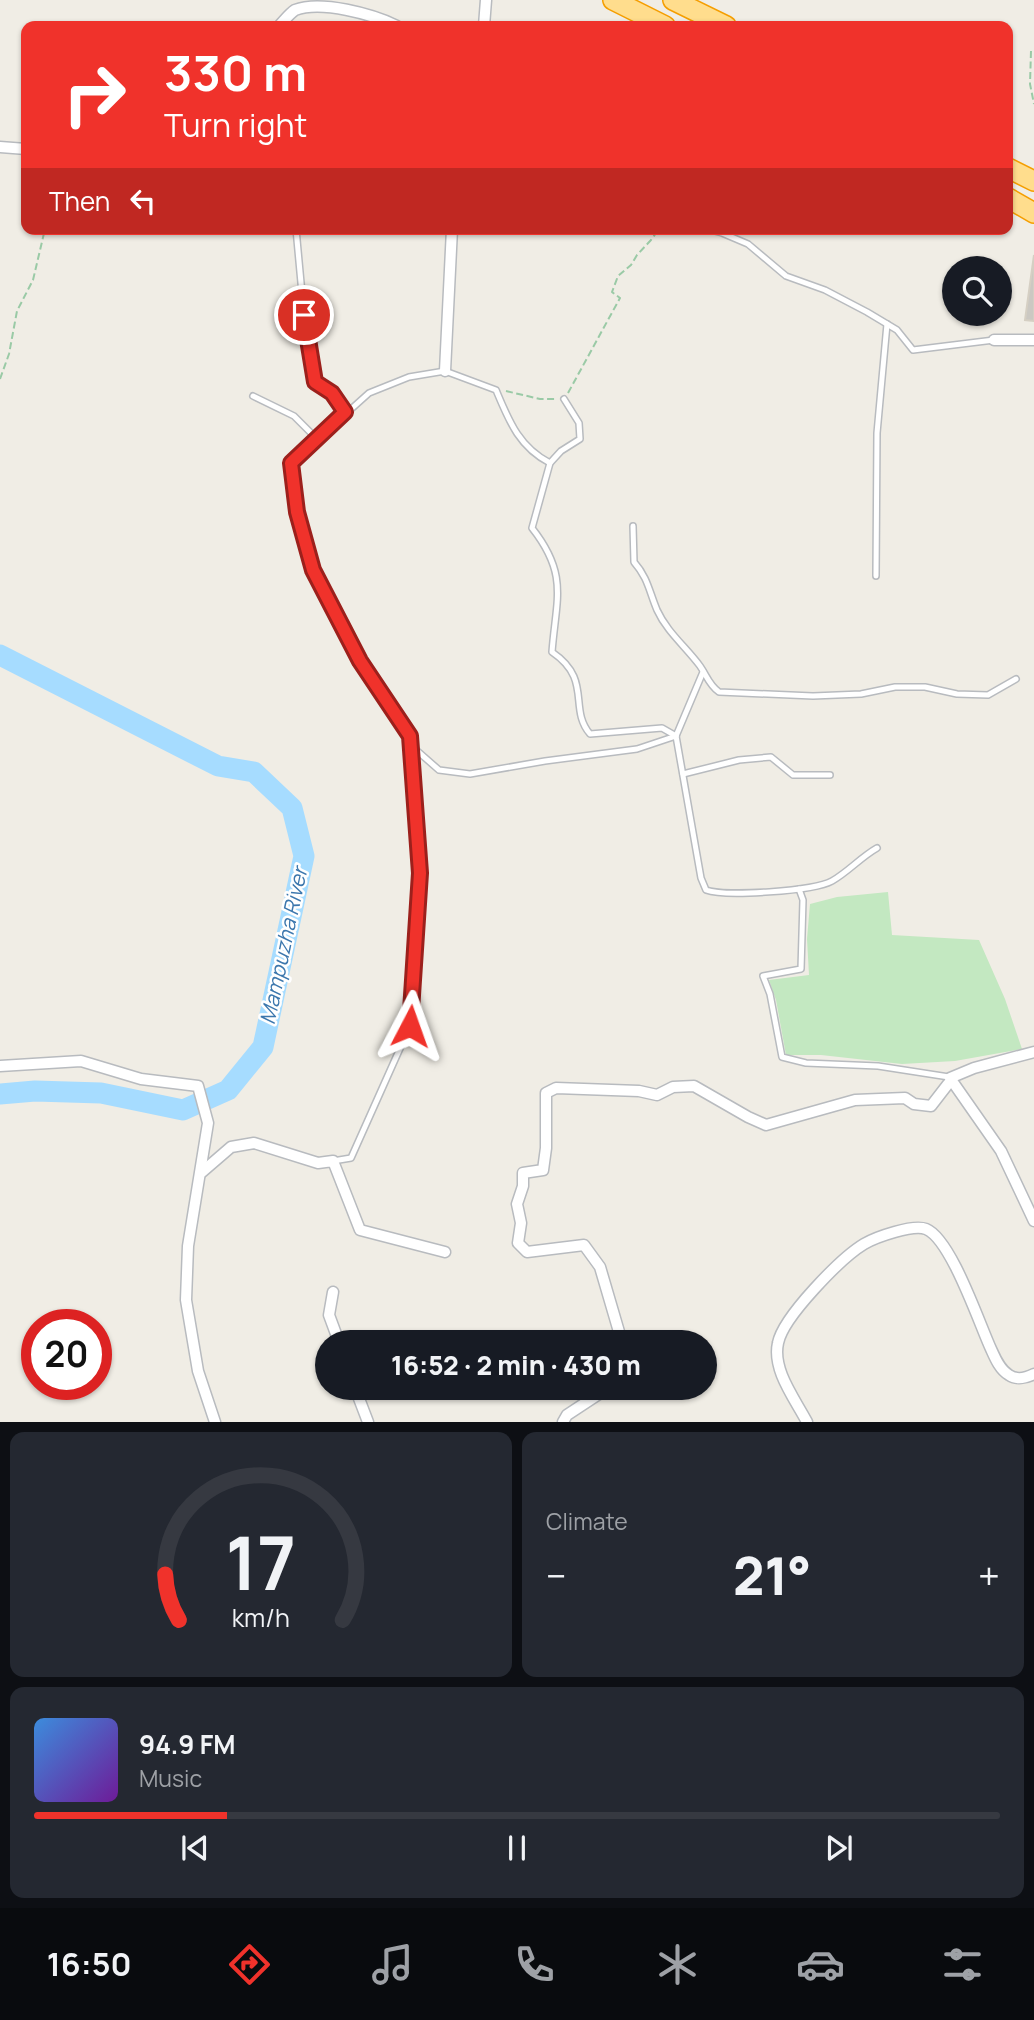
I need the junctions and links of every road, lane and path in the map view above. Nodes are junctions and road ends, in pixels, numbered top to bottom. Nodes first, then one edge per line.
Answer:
1 (486, 0) edge
2 (613, 0) edge
3 (673, 0) edge
4 (284, 21) edge
5 (384, 21) edge
6 (484, 21) edge
7 (655, 21) edge
8 (716, 21) edge
9 (1031, 51) dead end
10 (1034, 104) edge
11 (0, 146) edge
12 (21, 148) edge
13 (1013, 170) edge
14 (1034, 181) edge
15 (1013, 201) edge
16 (1034, 213) edge
17 (44, 235) edge
18 (297, 235) edge
19 (452, 235) edge
20 (655, 235) edge
21 (728, 235) edge
22 (887, 324) junction
23 (994, 340) joint
24 (1034, 340) edge
25 (445, 371) junction
26 (0, 379) edge
27 (496, 390) junction
28 (253, 396) dead end
29 (564, 399) junction
30 (345, 412) junction
31 (317, 439) junction
32 (550, 463) junction
33 (633, 526) dead end
34 (876, 576) dead end
35 (703, 672) junction
36 (1016, 679) dead end
37 (410, 736) junction
38 (676, 736) junction
39 (683, 774) junction
40 (830, 775) dead end
41 (877, 848) dead end
42 (799, 889) junction
43 (1034, 1052) edge
44 (0, 1066) edge
45 (949, 1081) junction
46 (333, 1161) junction
47 (202, 1172) junction
48 (1034, 1221) edge
49 (445, 1252) dead end
50 (333, 1292) dead end
51 (335, 1330) edge
52 (618, 1330) edge
53 (1034, 1374) edge
54 (360, 1400) edge
55 (590, 1400) edge
56 (215, 1422) edge
57 (368, 1422) edge
58 (563, 1422) edge
59 (807, 1422) edge

1 - 6 street
2 - 7 highway
3 - 8 highway
4 - 5 street
9 - 10 path
11 - 12 street
13 - 14 highway
15 - 16 highway
17 - 26 path
18 - 30 lane
19 - 25 street
20 - 29 path
21 - 22 lane
22 - 23 lane
22 - 34 lane
23 - 24 street
25 - 27 lane
25 - 30 lane
27 - 29 path
27 - 32 lane
28 - 31 lane
29 - 32 lane
30 - 31 lane
31 - 37 lane
32 - 38 lane
33 - 35 lane
35 - 36 lane
35 - 38 lane
37 - 38 lane
37 - 46 lane
38 - 39 lane
39 - 40 lane
39 - 42 lane
41 - 42 lane
42 - 45 lane
43 - 45 street
44 - 47 street
45 - 48 street
45 - 52 street
46 - 47 street
46 - 49 street
47 - 56 street
50 - 51 street
53 - 59 street
54 - 57 street
55 - 58 street

